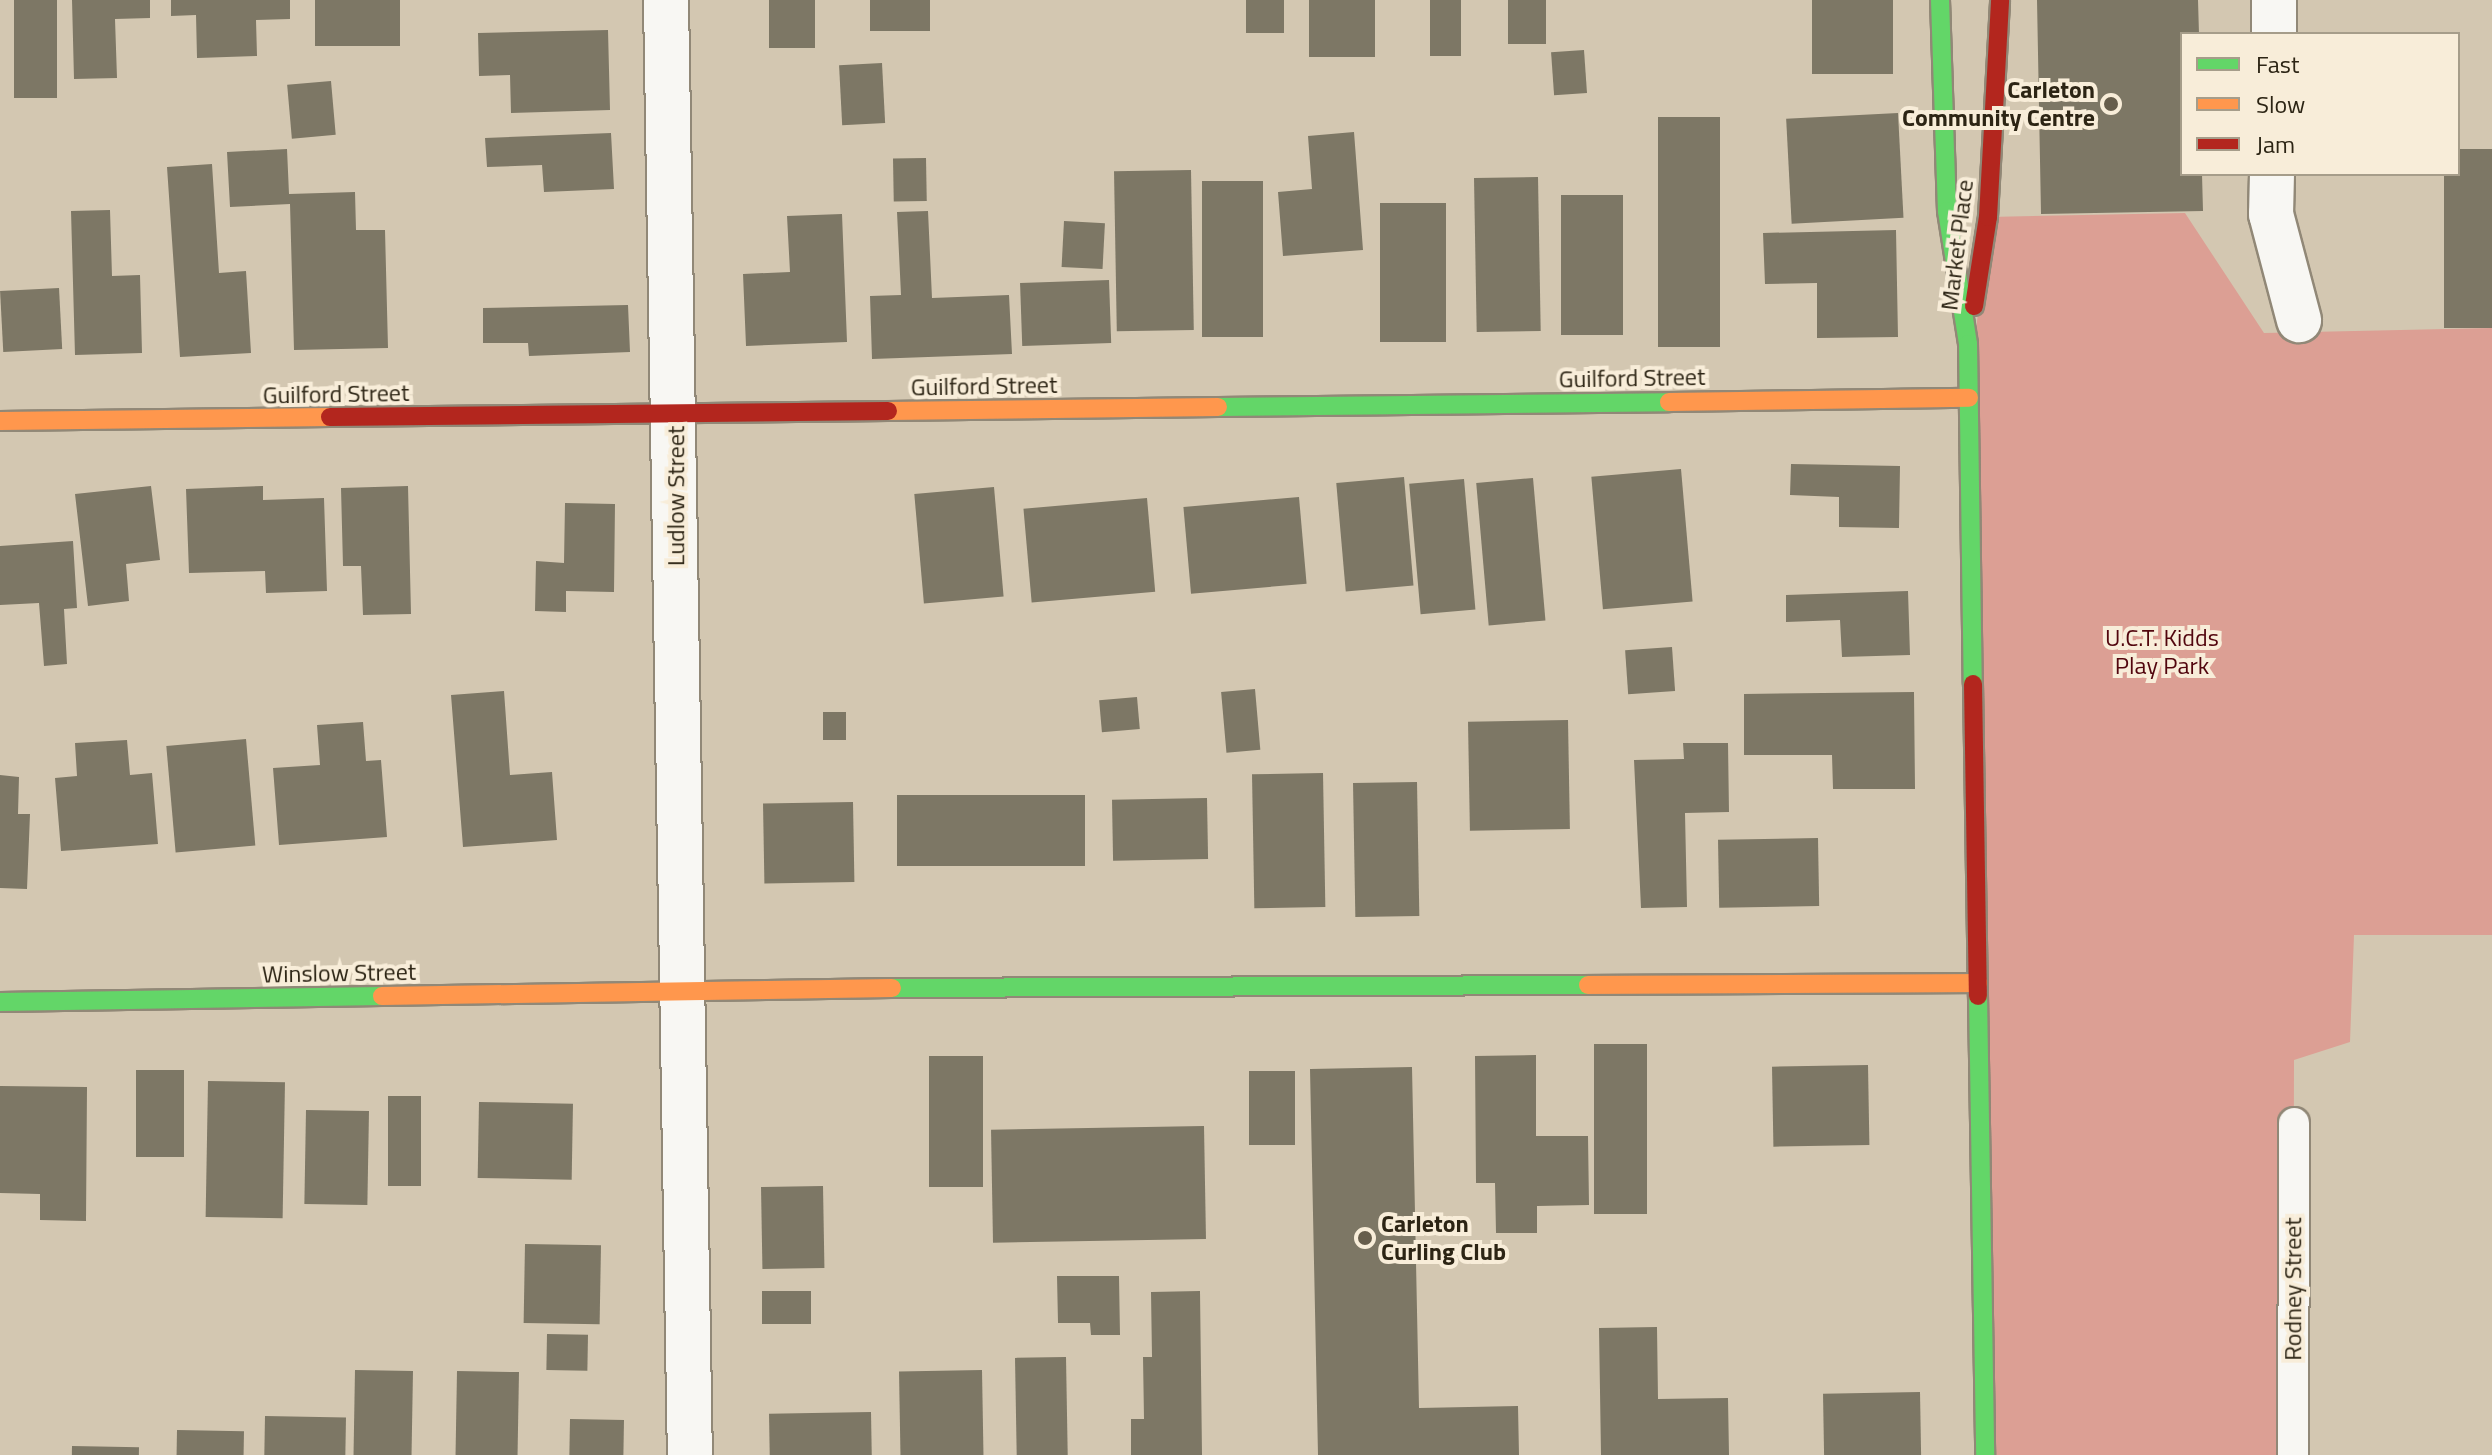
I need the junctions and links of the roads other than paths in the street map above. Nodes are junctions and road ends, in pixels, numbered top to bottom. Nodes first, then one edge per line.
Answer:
1 (666, 0) edge
2 (1940, 0) edge
3 (2000, 0) edge
4 (2274, 0) edge
5 (2274, 32) edge
6 (2272, 176) edge
7 (2299, 320) dead end
8 (1968, 344) junction
9 (1969, 398) junction
10 (675, 414) junction
11 (0, 421) edge
12 (1978, 983) junction
13 (679, 991) junction
14 (0, 1002) edge
15 (2294, 1123) dead end
16 (690, 1455) edge
17 (1985, 1455) edge
18 (2293, 1455) edge

1 - 10 street, Ludlow Street
2 - 8 street, Market Place
3 - 8 street, Market Place
4 - 5 street
6 - 7 street
8 - 9 street
9 - 10 street, Guilford Street
9 - 12 street
10 - 11 street, Guilford Street
10 - 13 street, Ludlow Street
12 - 13 street, Winslow Street
12 - 17 street
13 - 14 street, Winslow Street
13 - 16 street, Ludlow Street
15 - 18 lane, Rodney Street

